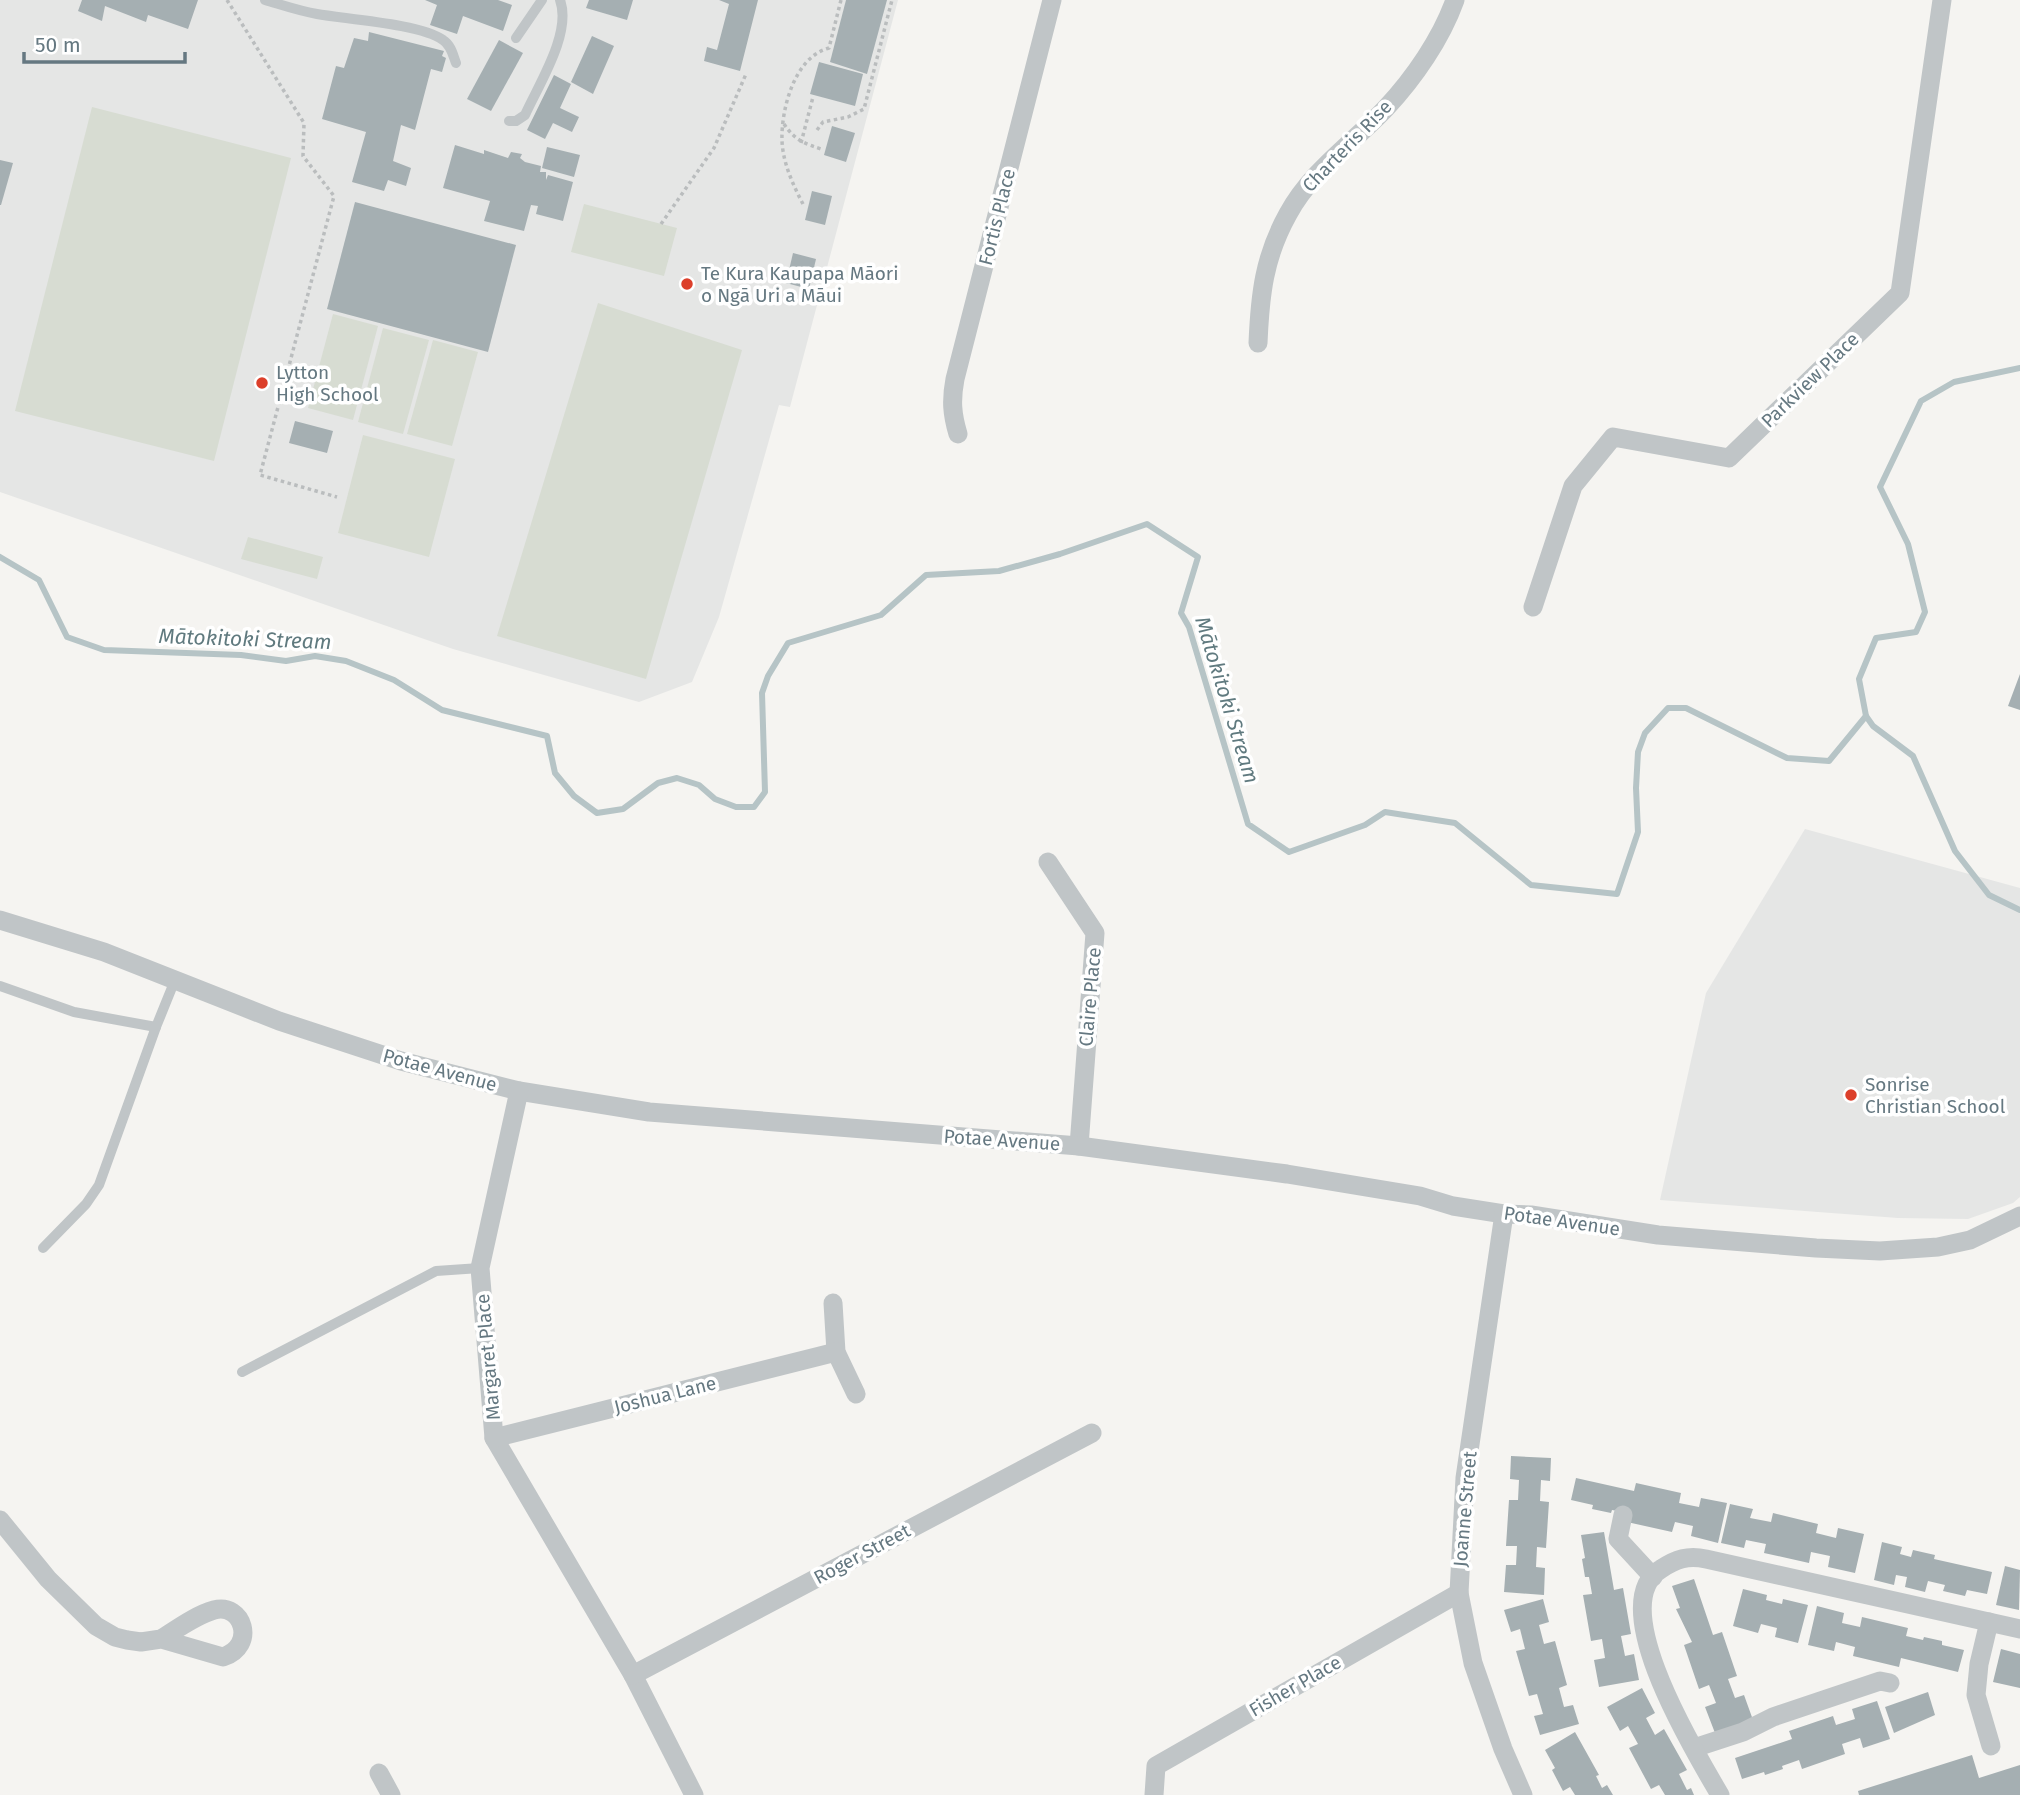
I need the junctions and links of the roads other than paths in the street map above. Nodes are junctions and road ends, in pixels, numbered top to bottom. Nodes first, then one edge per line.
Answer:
1 (265, 0) edge
2 (542, 0) edge
3 (560, 0) edge
4 (1052, 0) edge
5 (1455, 0) edge
6 (1942, 0) edge
7 (516, 38) dead end
8 (456, 63) dead end
9 (509, 121) dead end
10 (1258, 343) dead end
11 (958, 434) dead end
12 (1533, 607) dead end
13 (1048, 862) dead end
14 (0, 920) edge
15 (176, 980) junction
16 (0, 986) edge
17 (156, 1027) junction
18 (519, 1091) junction
19 (1079, 1146) junction
20 (1504, 1214) junction
21 (2020, 1216) edge
22 (43, 1248) dead end
23 (480, 1268) junction
24 (833, 1303) dead end
25 (836, 1352) junction
26 (242, 1372) dead end
27 (856, 1394) dead end
28 (1092, 1433) dead end
29 (494, 1438) junction
30 (1623, 1515) dead end
31 (0, 1520) edge
32 (1653, 1577) junction
33 (1459, 1593) junction
34 (1989, 1622) junction
35 (2020, 1629) edge
36 (161, 1639) dead end
37 (633, 1675) junction
38 (1890, 1683) dead end
39 (1991, 1746) dead end
40 (1694, 1748) junction
41 (379, 1773) dead end
42 (391, 1795) edge
43 (694, 1795) edge
44 (1154, 1795) edge
45 (1523, 1795) edge
46 (1720, 1795) edge

1 - 8 lane
2 - 7 lane
3 - 9 lane
4 - 11 street, Fortis Place
5 - 10 street, Charteris Rise
6 - 12 street, Parkview Place
13 - 19 street, Claire Place
14 - 15 street, Potae Avenue
15 - 17 lane
15 - 18 street, Potae Avenue
16 - 17 lane
17 - 22 lane
18 - 19 street, Potae Avenue
18 - 23 street, Margaret Place
19 - 20 street, Potae Avenue
20 - 21 street, Potae Avenue
20 - 33 street, Joanne Street
23 - 26 lane
23 - 29 street, Margaret Place
24 - 25 street
25 - 27 street
25 - 29 street, Joshua Lane
28 - 37 street, Roger Street
29 - 37 street, Margaret Place
30 - 32 street
31 - 36 street
32 - 34 street
32 - 40 street
33 - 44 street, Fisher Place
33 - 45 street, Joanne Street
34 - 35 street
34 - 39 street
37 - 43 street, Margaret Place
38 - 40 street
40 - 46 street
41 - 42 street

